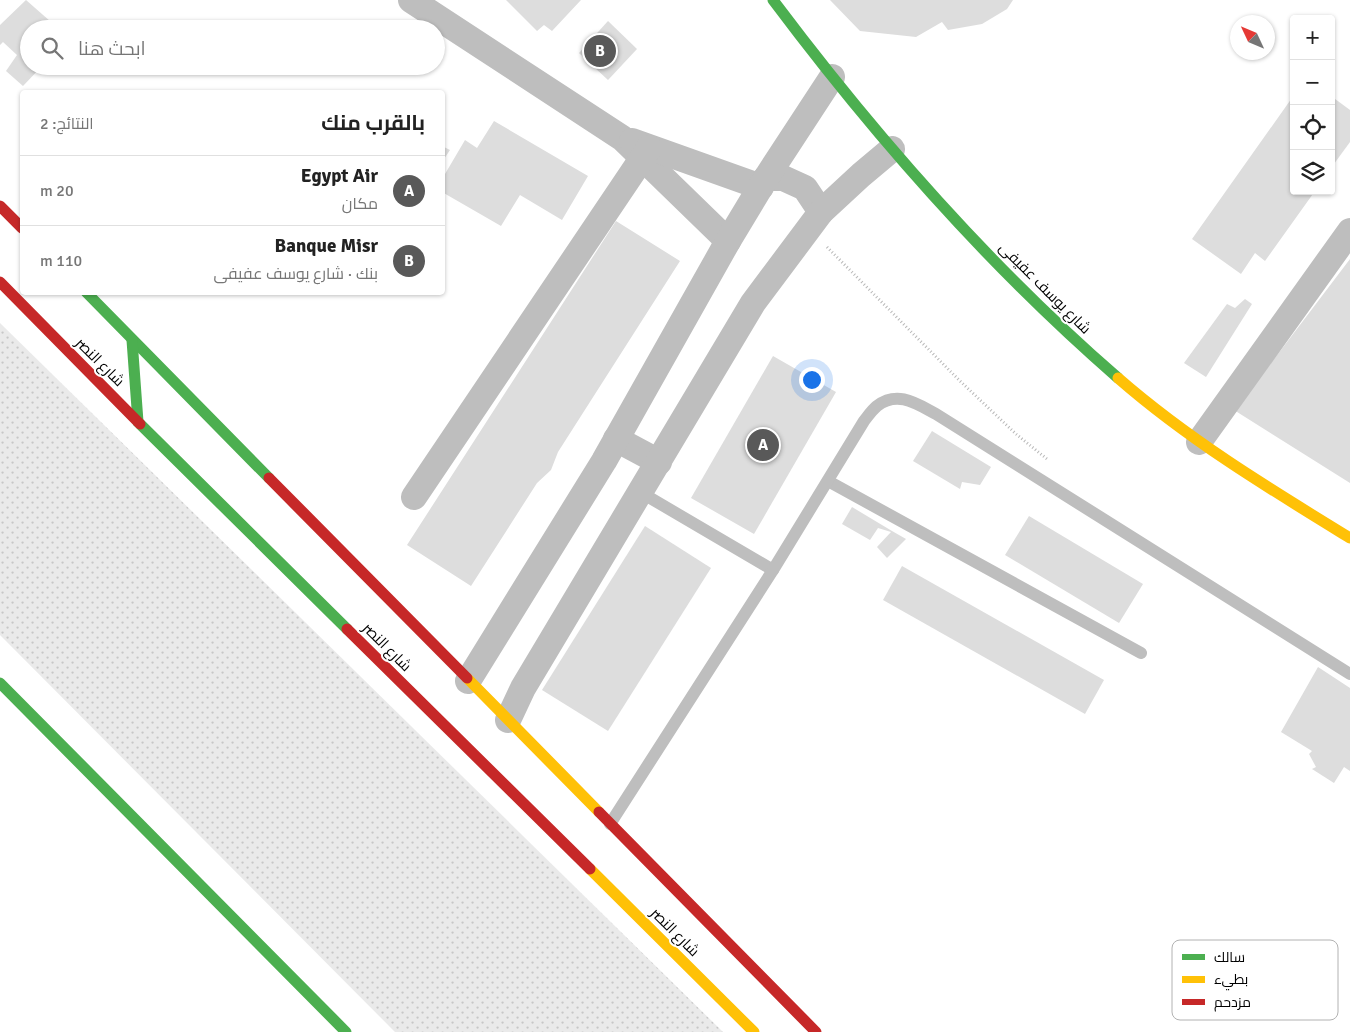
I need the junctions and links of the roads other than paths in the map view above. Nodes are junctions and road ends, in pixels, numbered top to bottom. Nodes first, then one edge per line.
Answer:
1 (411, 0) edge
2 (772, 0) edge
3 (442, 20) edge
4 (445, 22) edge
5 (832, 77) junction
6 (892, 150) junction
7 (646, 153) junction
8 (764, 183) junction
9 (0, 206) edge
10 (815, 220) junction
11 (20, 226) edge
12 (1350, 231) edge
13 (728, 241) junction
14 (0, 282) edge
15 (89, 295) edge
16 (132, 340) junction
17 (138, 422) junction
18 (616, 439) junction
19 (1199, 442) junction
20 (659, 462) junction
21 (828, 481) junction
22 (640, 492) junction
23 (414, 497) dead end
24 (1350, 538) edge
25 (773, 570) junction
26 (1141, 653) dead end
27 (1350, 674) edge
28 (468, 681) junction
29 (0, 683) edge
30 (508, 720) junction
31 (610, 824) junction
32 (346, 1032) edge
33 (754, 1032) edge
34 (816, 1032) edge

1 - 3 street
2 - 5 street, شارع يوسف عفيفى
4 - 7 street
5 - 6 street, شارع يوسف عفيفى
5 - 8 street
6 - 10 street
6 - 19 street, شارع يوسف عفيفى
7 - 8 street
7 - 13 street
7 - 23 street
8 - 10 street
8 - 13 street
9 - 11 street
10 - 20 street
12 - 19 street
13 - 18 street
14 - 17 street, شارع النصر
15 - 16 street
16 - 17 street
16 - 28 street
17 - 33 street, شارع النصر
18 - 20 street
18 - 28 street
19 - 24 street, شارع يوسف عفيفى
20 - 22 street
21 - 25 lane
21 - 26 lane
21 - 27 lane
22 - 25 lane
22 - 30 street
25 - 31 lane
28 - 30 street
29 - 32 street
30 - 31 street
31 - 34 street

